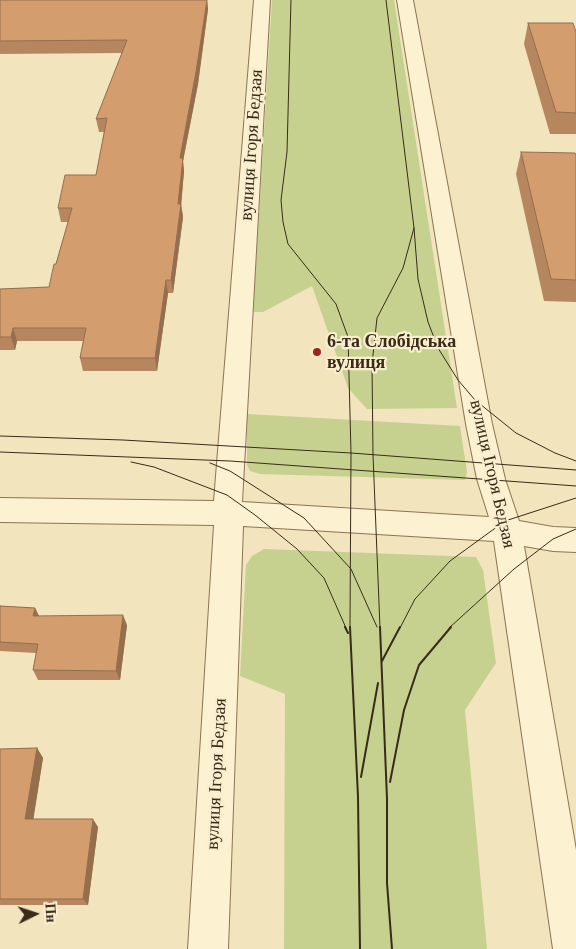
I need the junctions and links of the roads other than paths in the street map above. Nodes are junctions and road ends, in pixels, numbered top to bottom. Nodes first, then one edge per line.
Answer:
1 (262, 0) edge
2 (405, 0) edge
3 (0, 510) edge
4 (229, 513) junction
5 (507, 531) junction
6 (576, 540) edge
7 (208, 949) edge
8 (573, 949) edge

1 - 4 street, вулиця Ігоря Бедзая
2 - 5 street, вулиця Ігоря Бедзая
3 - 4 street
4 - 5 street
4 - 7 street, вулиця Ігоря Бедзая
5 - 6 street
5 - 8 street, вулиця Ігоря Бедзая

